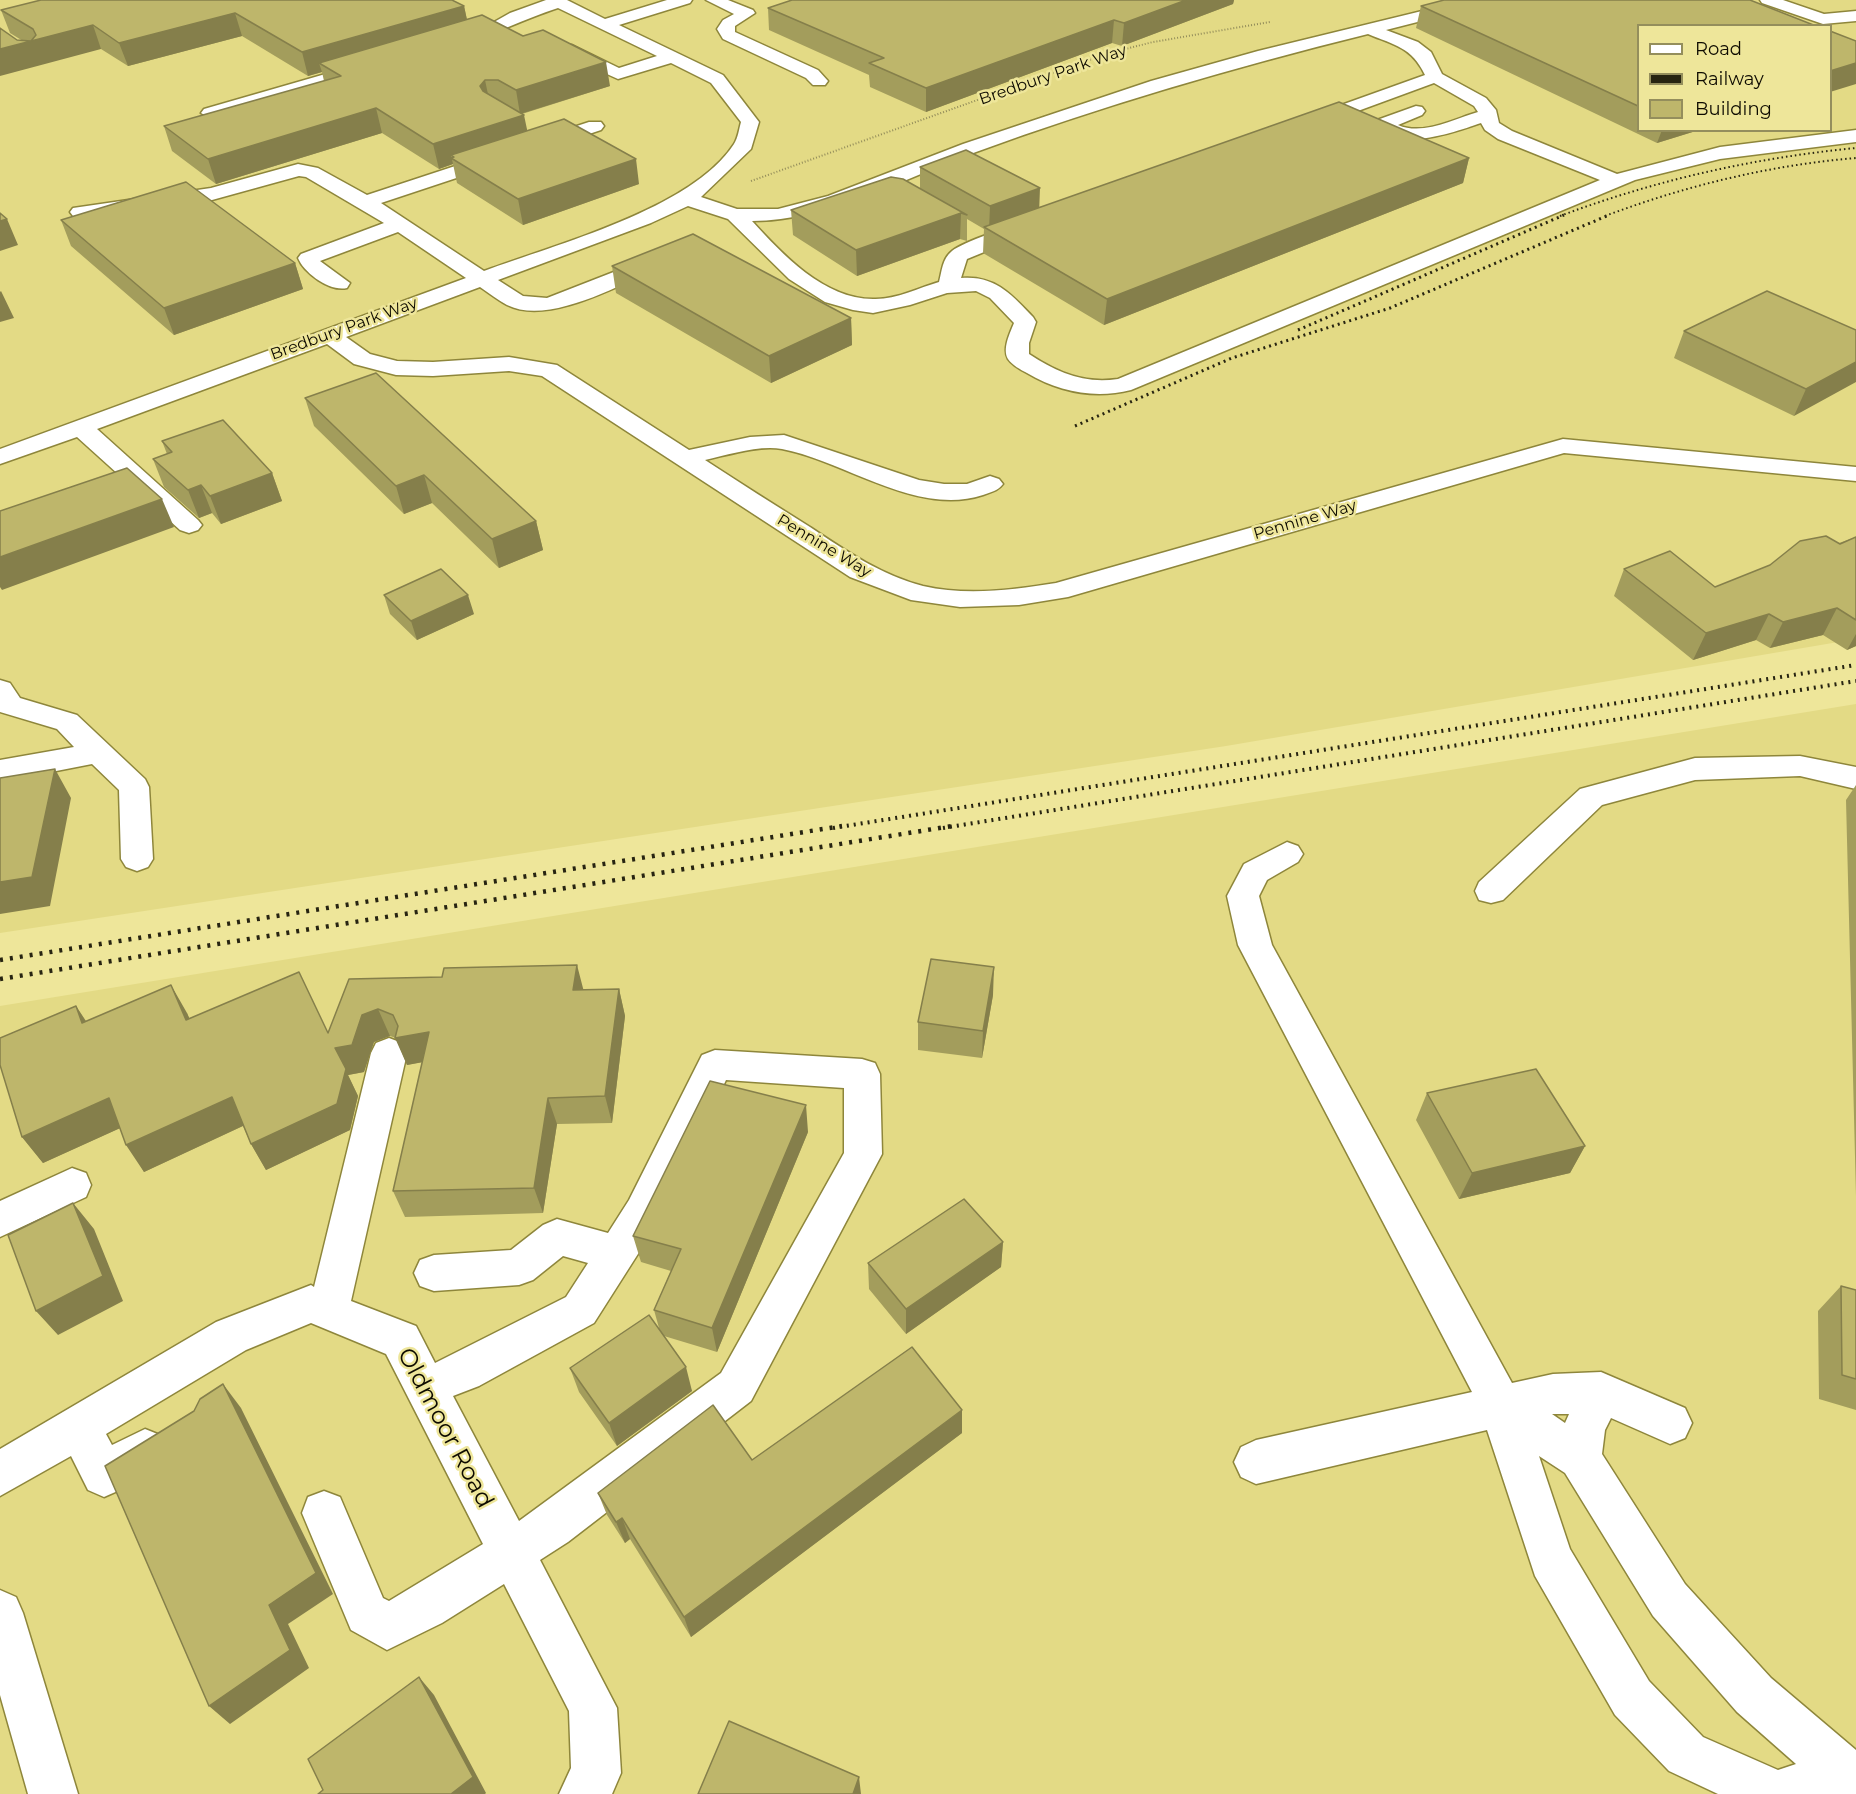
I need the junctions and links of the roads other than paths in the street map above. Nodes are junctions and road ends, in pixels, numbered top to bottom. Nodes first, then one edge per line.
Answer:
1 (684, 0) edge
2 (714, 0) edge
3 (1486, 0) edge
4 (1768, 0) edge
5 (556, 2) edge
6 (1856, 16) edge
7 (605, 24) junction
8 (1369, 29) junction
9 (448, 43) edge
10 (559, 46) edge
11 (673, 57) junction
12 (380, 63) edge
13 (618, 74) junction
14 (1435, 77) junction
15 (819, 81) dead end
16 (636, 83) dead end
17 (1416, 111) dead end
18 (210, 113) edge
19 (1486, 115) junction
20 (595, 126) dead end
21 (1291, 130) edge
22 (532, 131) edge
23 (1856, 136) edge
24 (549, 141) junction
25 (1616, 180) junction
26 (863, 189) junction
27 (904, 196) edge
28 (687, 199) junction
29 (366, 202) junction
30 (80, 212) edge
31 (735, 215) junction
32 (1040, 223) edge
33 (399, 225) junction
34 (968, 231) edge
35 (988, 242) junction
36 (668, 258) edge
37 (479, 279) junction
38 (339, 283) dead end
39 (949, 287) junction
40 (329, 335) junction
41 (80, 428) junction
42 (0, 457) edge
43 (685, 458) junction
44 (1856, 474) edge
45 (990, 484) dead end
46 (189, 525) dead end
47 (5, 698) edge
48 (98, 753) junction
49 (0, 771) edge
50 (1856, 778) edge
51 (1287, 854) dead end
52 (137, 859) dead end
53 (1491, 891) dead end
54 (389, 1053) dead end
55 (72, 1185) dead end
56 (0, 1220) edge
57 (617, 1253) junction
58 (434, 1273) dead end
59 (329, 1310) junction
60 (426, 1388) junction
61 (1601, 1392) junction
62 (1501, 1405) junction
63 (1670, 1423) dead end
64 (80, 1426) junction
65 (178, 1428) edge
66 (1580, 1458) junction
67 (1256, 1462) dead end
68 (0, 1473) edge
69 (324, 1513) dead end
70 (511, 1553) junction
71 (0, 1613) edge
72 (1851, 1775) edge
73 (54, 1794) edge
74 (584, 1794) edge
75 (1774, 1794) edge
76 (1780, 1794) edge

1 - 7 street
2 - 15 street
3 - 8 street
4 - 6 street
5 - 7 street, Bredbury Park Way
5 - 9 street
7 - 11 street, Bredbury Park Way
8 - 14 street
8 - 26 street
10 - 13 street
11 - 13 street
11 - 28 street, Bredbury Park Way
12 - 18 street
13 - 16 street
14 - 19 street
14 - 21 street
17 - 19 street
19 - 25 street
20 - 24 street
22 - 24 street
23 - 25 street
24 - 29 street
25 - 39 street
26 - 27 street
26 - 31 street
28 - 31 street
28 - 37 street, Bredbury Park Way
29 - 30 street
29 - 33 street
31 - 39 street
32 - 35 street
33 - 37 street
33 - 38 street
34 - 35 street
35 - 39 street
36 - 37 street
37 - 40 street, Bredbury Park Way
40 - 41 street, Bredbury Park Way
40 - 43 street, Pennine Way
41 - 42 street, Bredbury Park Way
41 - 46 street
43 - 44 street, Pennine Way
43 - 45 street
47 - 48 street
48 - 49 street
48 - 52 street
50 - 53 street
51 - 62 street
54 - 59 street
55 - 56 street
57 - 58 street
57 - 60 street
57 - 70 street
59 - 60 street, Oldmoor Road
59 - 64 street, Oldmoor Road
60 - 70 street, Oldmoor Road
61 - 62 street
61 - 63 street
61 - 66 street
62 - 66 street
62 - 67 street
62 - 75 street
64 - 65 street
64 - 68 street, Oldmoor Road
66 - 72 street
69 - 70 street
70 - 74 street, Oldmoor Road
71 - 73 street
72 - 76 street

